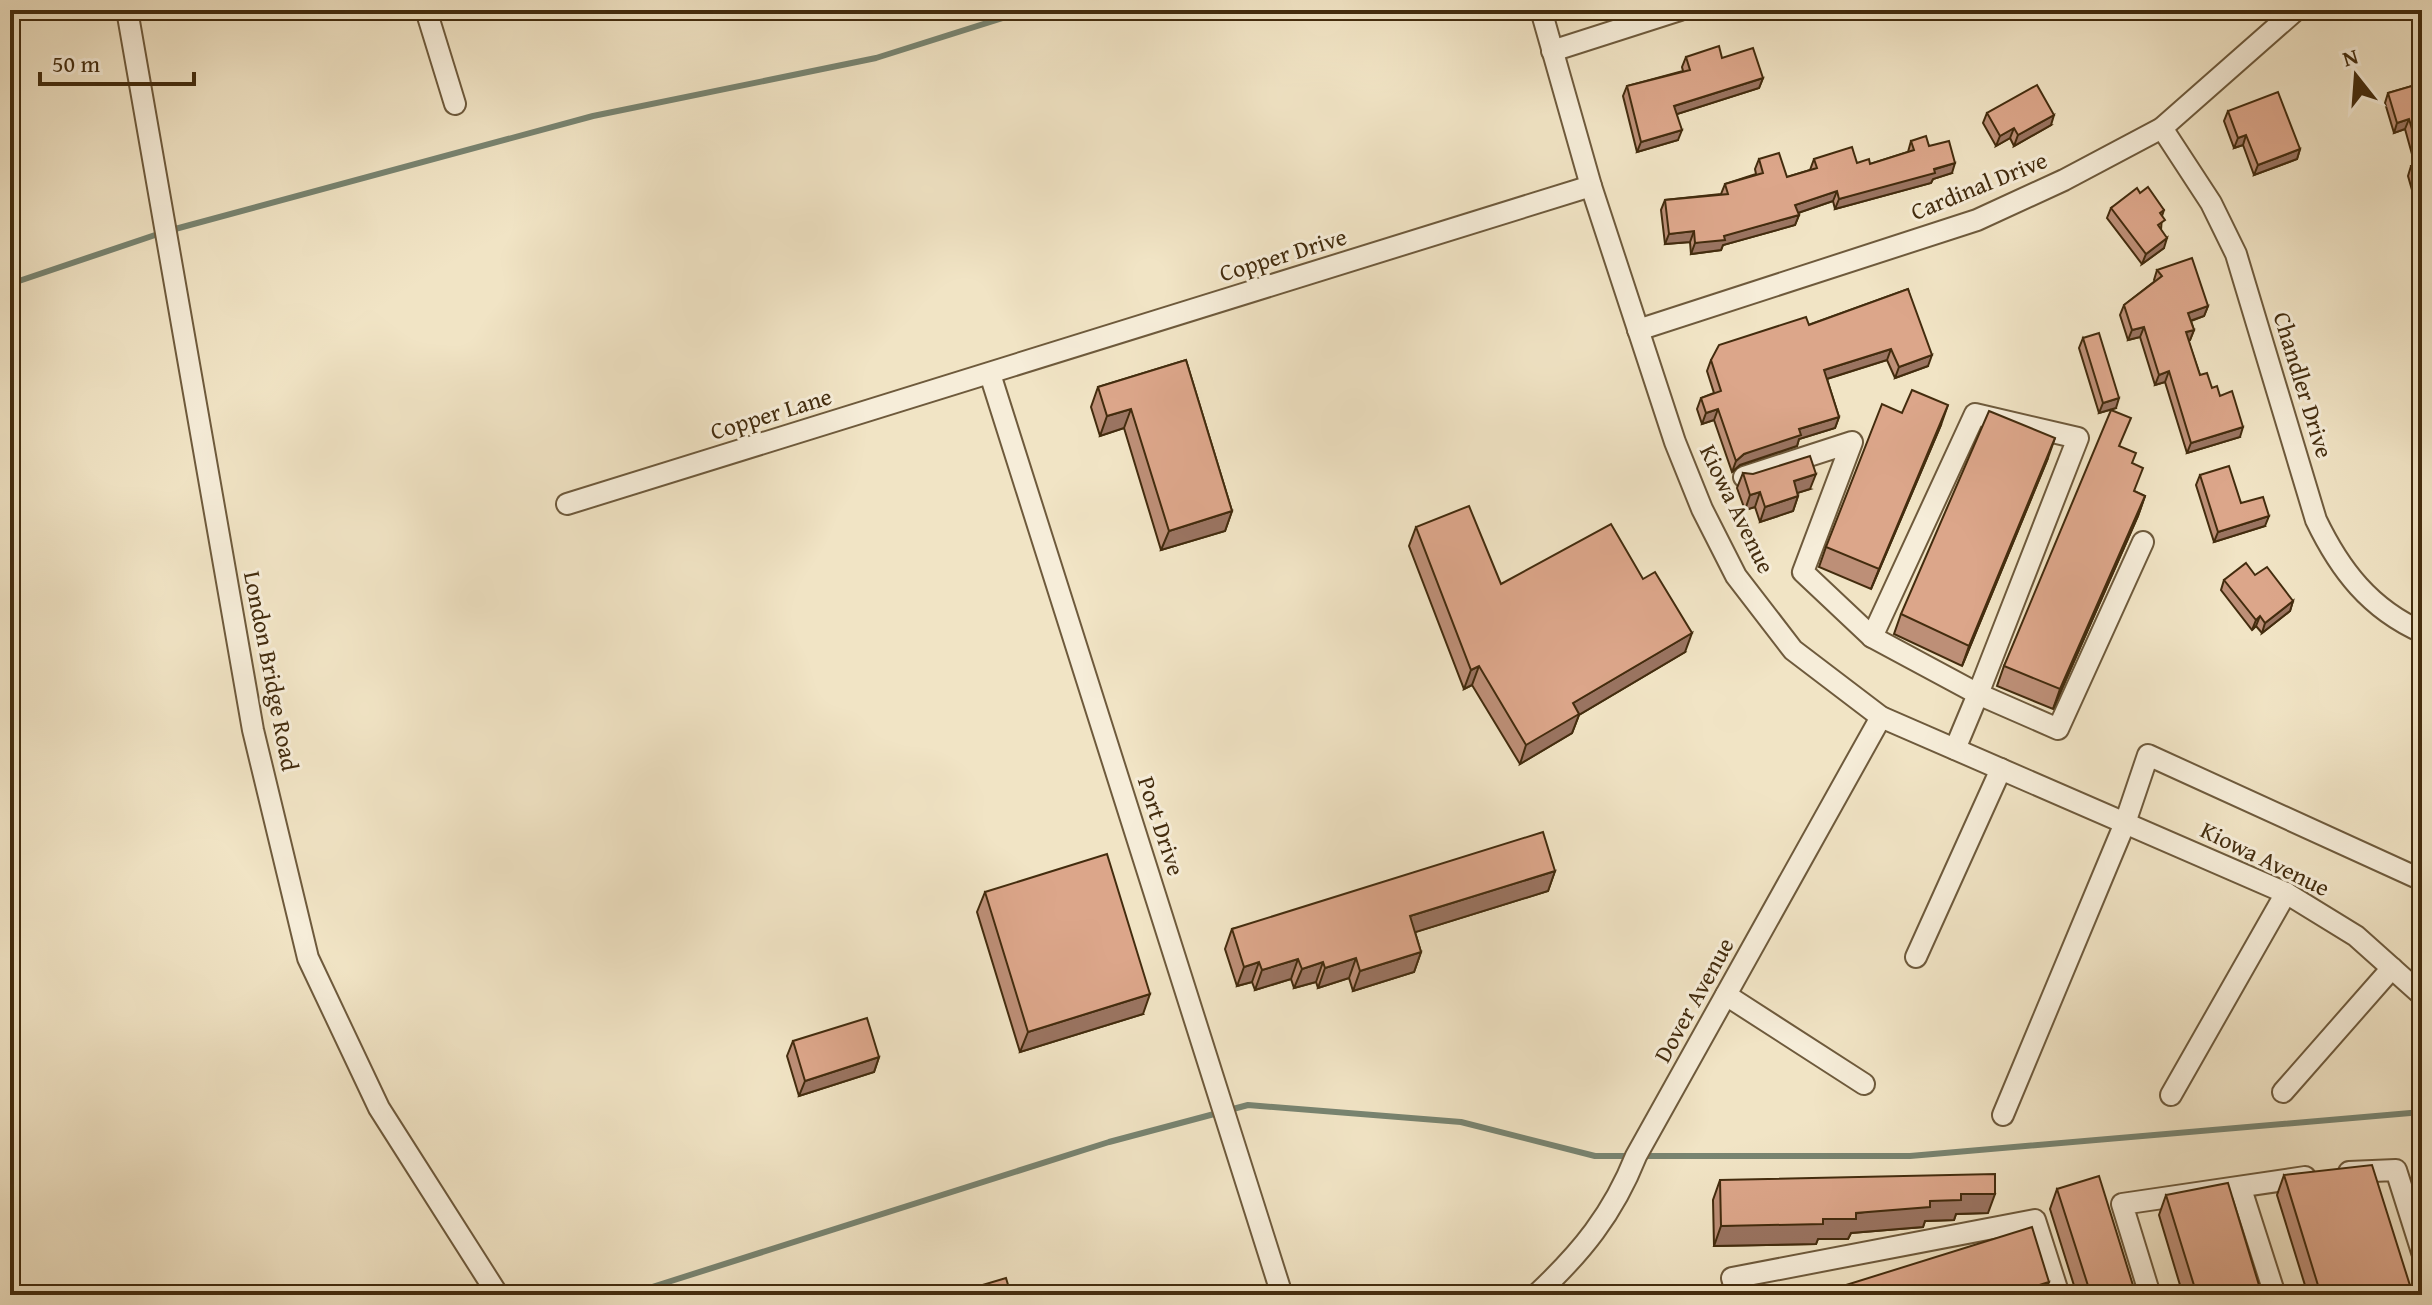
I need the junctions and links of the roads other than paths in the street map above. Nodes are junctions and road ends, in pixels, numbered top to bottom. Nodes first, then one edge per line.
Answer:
1 (127, 10) edge
2 (426, 10) edge
3 (1541, 10) edge
4 (1680, 10) edge
5 (2296, 10) edge
6 (1552, 51) junction
7 (455, 104) dead end
8 (2162, 128) junction
9 (1591, 186) junction
10 (1638, 330) junction
11 (990, 374) junction
12 (1744, 477) edge
13 (567, 504) dead end
14 (2143, 542) dead end
15 (2422, 632) edge
16 (1872, 637) junction
17 (1978, 694) junction
18 (1881, 717) junction
19 (1955, 749) junction
20 (2001, 769) junction
21 (2125, 823) junction
22 (2422, 880) edge
23 (2286, 893) junction
24 (1916, 957) dead end
25 (2392, 968) junction
26 (1726, 995) junction
27 (2422, 995) edge
28 (1864, 1084) dead end
29 (2283, 1092) dead end
30 (2171, 1095) dead end
31 (2003, 1115) dead end
32 (2241, 1189) junction
33 (2422, 1252) edge
34 (498, 1295) edge
35 (1282, 1295) edge
36 (1536, 1295) edge
37 (1737, 1295) edge
38 (2059, 1295) edge
39 (2150, 1295) edge
40 (2275, 1295) edge

1 - 34 street, London Bridge Road
2 - 7 street
3 - 6 street, Kiowa Avenue
4 - 6 street
5 - 8 street, Cardinal Drive
6 - 9 street, Kiowa Avenue
8 - 10 street, Cardinal Drive
8 - 15 street, Chandler Drive
9 - 10 street, Kiowa Avenue
9 - 11 street, Copper Drive
10 - 18 street, Kiowa Avenue
11 - 13 street, Copper Lane
11 - 35 street, Port Drive
12 - 16 street
14 - 17 street
16 - 17 street
16 - 17 street
17 - 19 street
18 - 19 street, Kiowa Avenue
18 - 26 street, Dover Avenue
19 - 20 street, Kiowa Avenue
20 - 21 street, Kiowa Avenue
20 - 24 street
21 - 22 street
21 - 23 street, Kiowa Avenue
21 - 31 street
23 - 25 street, Kiowa Avenue
23 - 30 street
25 - 27 street, Kiowa Avenue
25 - 29 street
26 - 28 street
26 - 36 street, Dover Avenue
32 - 33 street
32 - 39 street
32 - 40 street
37 - 38 street

